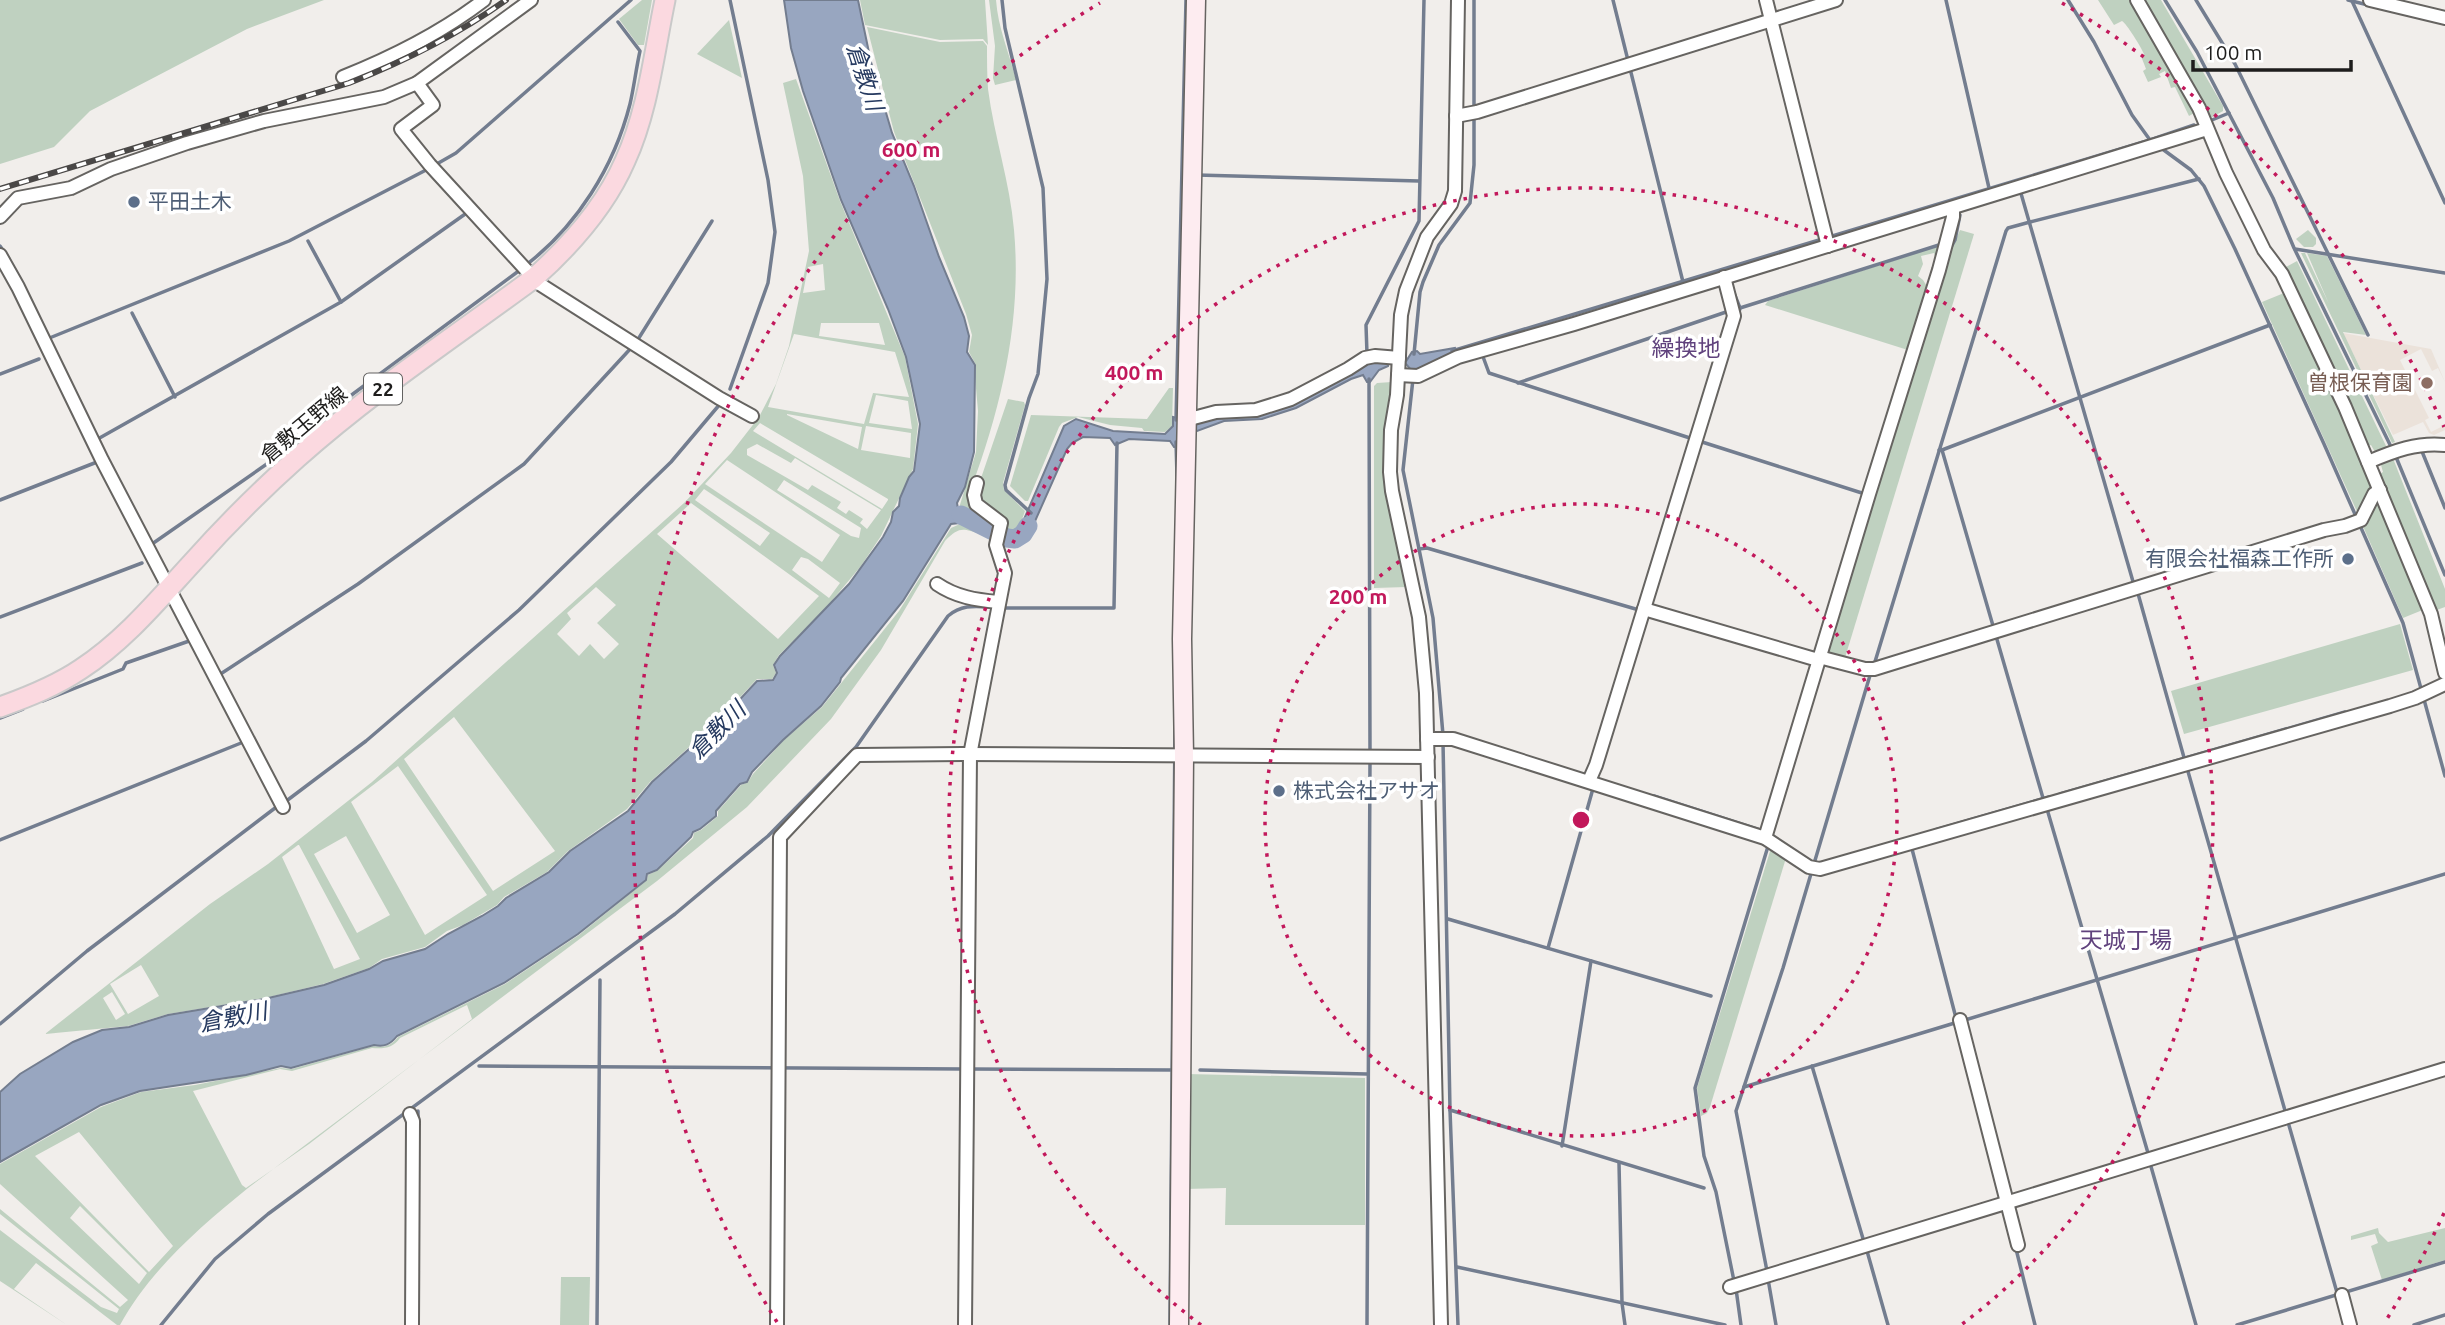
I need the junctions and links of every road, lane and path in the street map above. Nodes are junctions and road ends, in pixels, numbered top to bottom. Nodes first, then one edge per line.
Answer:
1 (484, 0) edge
2 (531, 0) edge
3 (665, 0) edge
4 (1196, 0) edge
5 (1458, 0) edge
6 (1836, 0) edge
7 (2137, 0) edge
8 (2370, 0) edge
9 (1768, 16) edge
10 (2445, 18) edge
11 (343, 77) dead end
12 (417, 83) junction
13 (1456, 116) junction
14 (2207, 129) junction
15 (1953, 208) junction
16 (0, 217) edge
17 (1826, 240) junction
18 (0, 255) edge
19 (527, 270) junction
20 (1727, 277) junction
21 (1399, 358) junction
22 (1408, 375) junction
23 (752, 416) dead end
24 (1186, 426) junction
25 (2445, 446) edge
26 (2368, 462) junction
27 (977, 483) dead end
28 (2380, 490) junction
29 (937, 584) dead end
30 (170, 588) junction
31 (998, 606) junction
32 (1645, 611) junction
33 (1821, 658) junction
34 (2445, 673) edge
35 (2445, 684) edge
36 (0, 708) edge
37 (1438, 738) junction
38 (970, 755) junction
39 (1178, 756) junction
40 (1428, 757) junction
41 (1592, 780) junction
42 (281, 804) dead end
43 (1768, 836) junction
44 (1961, 1022) dead end
45 (2445, 1069) edge
46 (410, 1114) dead end
47 (2008, 1202) junction
48 (2018, 1245) dead end
49 (1733, 1286) dead end
50 (2342, 1295) dead end
51 (412, 1325) edge
52 (777, 1325) edge
53 (965, 1325) edge
54 (1179, 1325) edge
55 (1441, 1325) edge
56 (2350, 1325) edge

1 - 11 street
2 - 12 street
3 - 19 main road, 倉敷玉野線 / 22
4 - 24 street
5 - 13 street
6 - 9 street
7 - 14 street
8 - 10 street
9 - 13 street
9 - 17 street
12 - 16 street
12 - 19 street
13 - 21 street
14 - 15 street
14 - 26 street
15 - 17 street
15 - 33 street
17 - 20 street
18 - 30 street
19 - 23 street
19 - 30 main road, 倉敷玉野線 / 22
20 - 22 street
20 - 32 street
21 - 22 street
21 - 24 street
22 - 37 street
24 - 39 street
25 - 26 street
26 - 28 street
27 - 31 street
28 - 33 street
28 - 34 street
29 - 31 street
30 - 36 main road, 倉敷玉野線 / 22
30 - 42 street
31 - 38 street
32 - 33 street
32 - 41 street
33 - 43 street
35 - 43 street
37 - 40 street
37 - 41 street
38 - 39 street
38 - 52 street
38 - 53 street
39 - 40 street
39 - 54 street
40 - 55 street
41 - 43 street
44 - 47 street
45 - 47 street
46 - 51 street
47 - 48 street
47 - 49 street
50 - 56 street

